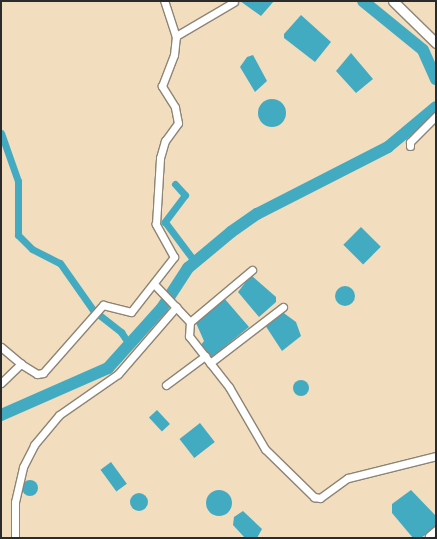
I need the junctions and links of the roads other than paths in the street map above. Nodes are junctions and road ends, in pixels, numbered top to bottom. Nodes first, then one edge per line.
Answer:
1 (164, 1) edge
2 (393, 1) edge
3 (234, 2) dead end
4 (176, 36) junction
5 (436, 43) edge
6 (436, 116) edge
7 (410, 146) dead end
8 (252, 270) dead end
9 (154, 284) junction
10 (174, 304) junction
11 (283, 307) dead end
12 (190, 322) junction
13 (1, 347) edge
14 (204, 356) junction
15 (210, 363) junction
16 (21, 364) junction
17 (1, 383) edge
18 (166, 385) dead end
19 (436, 456) edge
20 (436, 530) edge
21 (429, 536) dead end
22 (14, 538) edge

1 - 4 street
2 - 5 street
3 - 4 street
4 - 9 street
6 - 7 street
8 - 12 street
9 - 10 street
9 - 16 street
10 - 12 street
10 - 22 street
11 - 15 street
12 - 14 street
13 - 16 street
14 - 15 street
14 - 18 street
15 - 19 street
16 - 17 street
20 - 21 street

